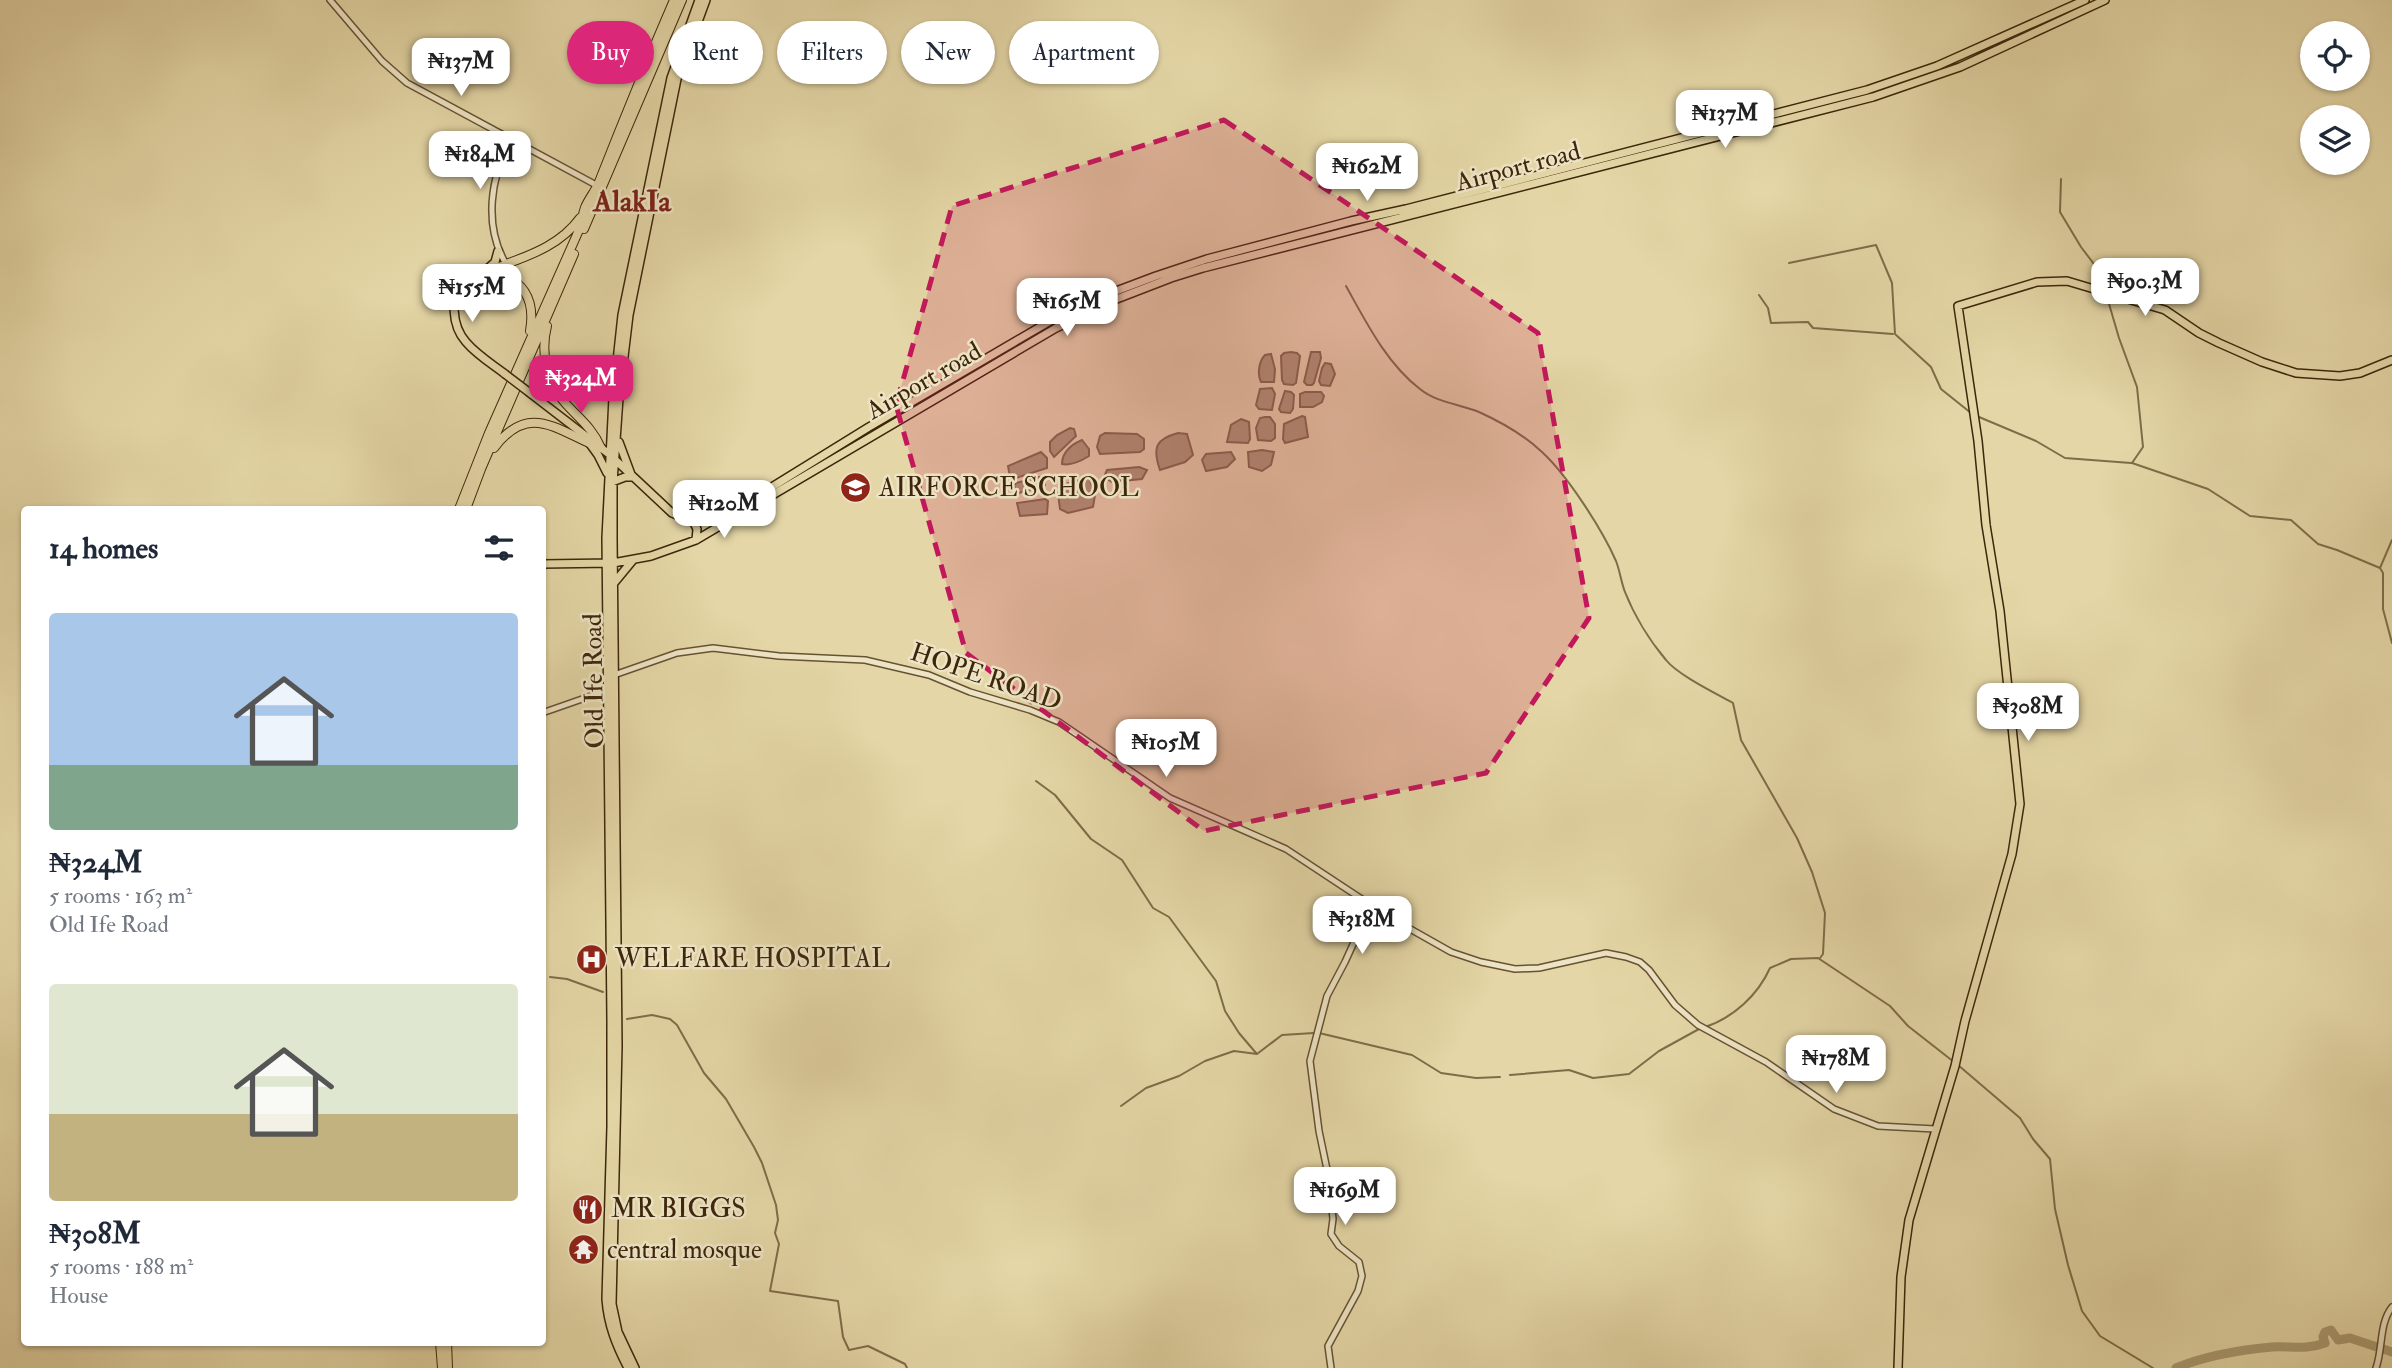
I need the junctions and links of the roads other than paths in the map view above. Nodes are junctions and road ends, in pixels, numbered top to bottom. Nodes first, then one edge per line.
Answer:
1 (330, 0) edge
2 (674, 0) edge
3 (682, 0) edge
4 (699, 0) edge
5 (706, 0) edge
6 (2085, 0) edge
7 (2105, 0) edge
8 (2021, 33) junction
9 (502, 135) junction
10 (513, 141) junction
11 (505, 152) junction
12 (598, 186) junction
13 (651, 189) junction
14 (582, 216) junction
15 (498, 251) junction
16 (506, 264) junction
17 (488, 270) junction
18 (512, 278) junction
19 (556, 295) junction
20 (524, 353) junction
21 (2392, 360) edge
22 (614, 431) junction
23 (596, 435) junction
24 (590, 444) junction
25 (601, 448) junction
26 (612, 456) junction
27 (481, 469) junction
28 (807, 470) junction
29 (632, 477) junction
30 (610, 481) junction
31 (460, 506) edge
32 (467, 506) edge
33 (693, 521) junction
34 (696, 540) junction
35 (634, 559) junction
36 (588, 563) junction
37 (610, 563) junction
38 (546, 564) edge
39 (606, 578) junction
40 (613, 584) junction
41 (614, 675) junction
42 (608, 690) junction
43 (546, 712) edge
44 (1371, 905) junction
45 (614, 950) junction
46 (1935, 1129) junction
47 (613, 1166) junction
48 (2392, 1307) edge
49 (440, 1346) edge
50 (447, 1346) edge
51 (442, 1368) edge
52 (448, 1368) edge
53 (628, 1368) edge
54 (635, 1368) edge
55 (1331, 1368) edge
56 (1898, 1368) edge
57 (2376, 1368) edge

1 - 9 street
2 - 12 highway
3 - 19 highway
4 - 13 main road, Old Ife Road
5 - 13 main road, Old Ife Road
6 - 8 main road, Airport road
7 - 8 main road, Airport road
8 - 28 main road, Airport road
9 - 10 street
9 - 11 street
10 - 11 street
10 - 12 street
11 - 15 street
12 - 14 highway
13 - 22 main road, Old Ife Road
14 - 16 highway
14 - 20 highway
15 - 16 street
15 - 17 main road
16 - 17 main road
16 - 18 highway
17 - 18 highway
17 - 25 main road, bridge
18 - 20 highway
19 - 23 highway
19 - 27 highway
20 - 31 highway
21 - 46 main road
22 - 23 main road
22 - 26 main road, Old Ife Road
22 - 29 main road
23 - 25 highway
24 - 25 highway
24 - 27 highway
24 - 30 main road
25 - 26 main road
26 - 29 main road
26 - 30 main road, Old Ife Road
27 - 32 highway
28 - 33 main road, Airport road
28 - 34 main road, Airport road
29 - 30 main road
29 - 33 main road
30 - 37 main road, Old Ife Road
33 - 34 main road
34 - 35 main road
35 - 37 main road
35 - 40 main road
36 - 37 main road
36 - 38 main road
36 - 39 main road
37 - 39 main road, Old Ife Road
37 - 40 main road, Old Ife Road
39 - 42 main road, Old Ife Road
40 - 41 main road, Old Ife Road
41 - 44 street, HOPE ROAD
41 - 45 main road, Old Ife Road
42 - 43 street
42 - 45 main road, Old Ife Road
44 - 46 street, HOPE ROAD
44 - 55 street
45 - 47 main road, Old Ife Road
46 - 56 main road
47 - 53 main road, Old Ife Road
47 - 54 main road, Old Ife Road
48 - 57 street
49 - 51 highway
50 - 52 highway

